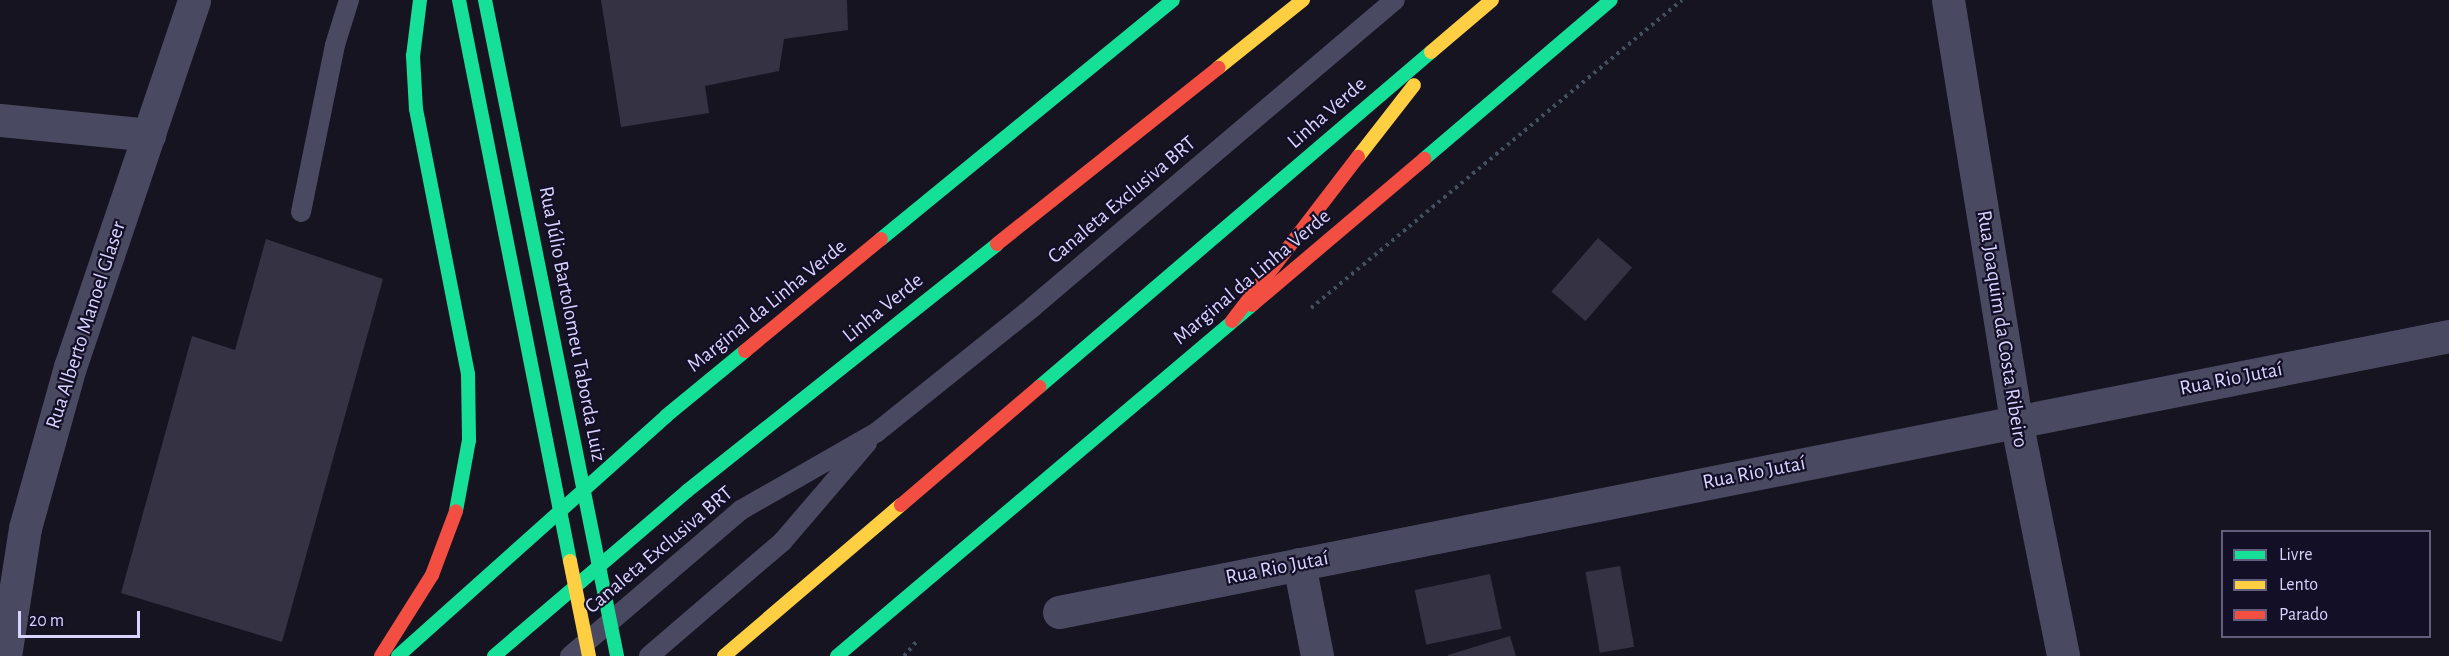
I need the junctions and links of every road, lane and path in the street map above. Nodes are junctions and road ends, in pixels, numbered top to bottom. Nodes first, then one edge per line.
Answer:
1 (194, 0) edge
2 (350, 0) edge
3 (420, 0) edge
4 (459, 0) edge
5 (485, 0) edge
6 (1173, 0) edge
7 (1303, 0) edge
8 (1395, 0) edge
9 (1492, 0) edge
10 (1611, 0) edge
11 (1682, 0) edge
12 (1948, 0) edge
13 (1454, 32) junction
14 (0, 120) edge
15 (149, 135) junction
16 (301, 212) dead end
17 (1308, 310) dead end
18 (1232, 321) junction
19 (2449, 336) edge
20 (2016, 420) junction
21 (877, 432) junction
22 (1299, 564) junction
23 (902, 602) junction
24 (1059, 612) dead end
25 (924, 632) dead end
26 (870, 647) dead end
27 (5, 656) edge
28 (381, 656) edge
29 (398, 656) edge
30 (494, 656) edge
31 (570, 656) edge
32 (589, 656) edge
33 (617, 656) edge
34 (649, 656) edge
35 (724, 656) edge
36 (837, 656) edge
37 (904, 656) edge
38 (1317, 656) edge
39 (2063, 656) edge

1 - 15 street, Rua Alberto Manoel Glaser
2 - 16 lane
3 - 28 main road
4 - 32 main road
5 - 33 main road, Rua Júlio Bartolomeu Taborda Luiz
6 - 29 main road, Marginal da Linha Verde
7 - 30 main road, Linha Verde
8 - 21 lane, Canaleta Exclusiva BRT
9 - 13 main road, Linha Verde
10 - 18 main road, Marginal da Linha Verde
11 - 17 path
12 - 20 street, Rua Joaquim da Costa Ribeiro
13 - 18 main road
13 - 35 main road, Linha Verde
14 - 15 street
15 - 27 street, Rua Alberto Manoel Glaser
18 - 23 main road, Marginal da Linha Verde
19 - 20 street, Rua Rio Jutaí
20 - 22 street, Rua Rio Jutaí
20 - 39 street, Rua Joaquim da Costa Ribeiro
21 - 31 lane, Canaleta Exclusiva BRT
21 - 34 lane, Canaleta Exclusiva BRT
22 - 24 street, Rua Rio Jutaí
22 - 38 street
23 - 26 main road
23 - 36 main road, Marginal da Linha Verde
25 - 37 path

